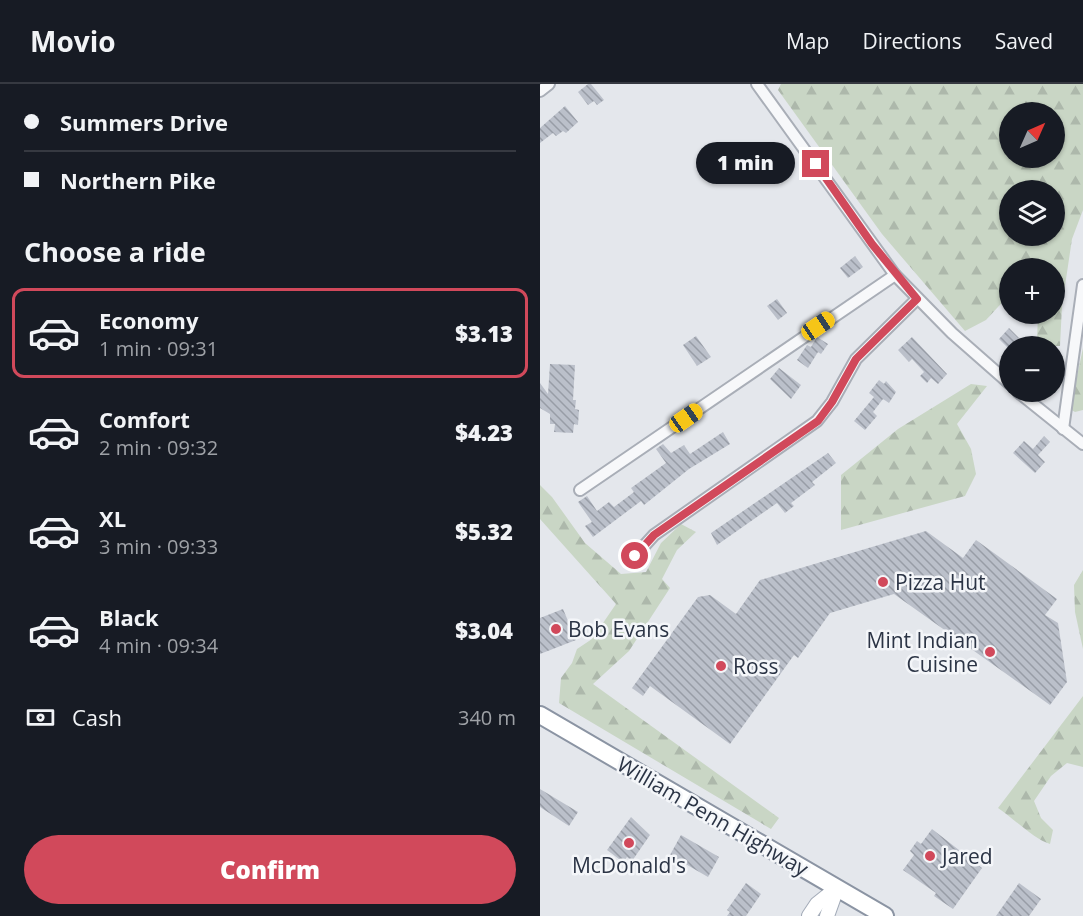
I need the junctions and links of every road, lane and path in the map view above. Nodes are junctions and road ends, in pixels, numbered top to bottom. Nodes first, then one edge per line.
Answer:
1 (549, 84) edge
2 (758, 84) edge
3 (540, 91) edge
4 (895, 275) junction
5 (1083, 285) edge
6 (917, 299) junction
7 (999, 374) edge
8 (1030, 402) edge
9 (1063, 429) junction
10 (1083, 444) edge
11 (580, 490) dead end
12 (635, 556) dead end
13 (540, 716) edge
14 (837, 888) junction
15 (809, 916) edge
16 (827, 916) edge
17 (885, 916) edge

1 - 3 street
2 - 4 street
4 - 6 street
4 - 11 street
5 - 9 street
6 - 7 street
6 - 12 street
8 - 9 street
9 - 10 street
13 - 14 highway, William Penn Highway
14 - 15 main road
14 - 16 main road
14 - 17 highway, William Penn Highway

